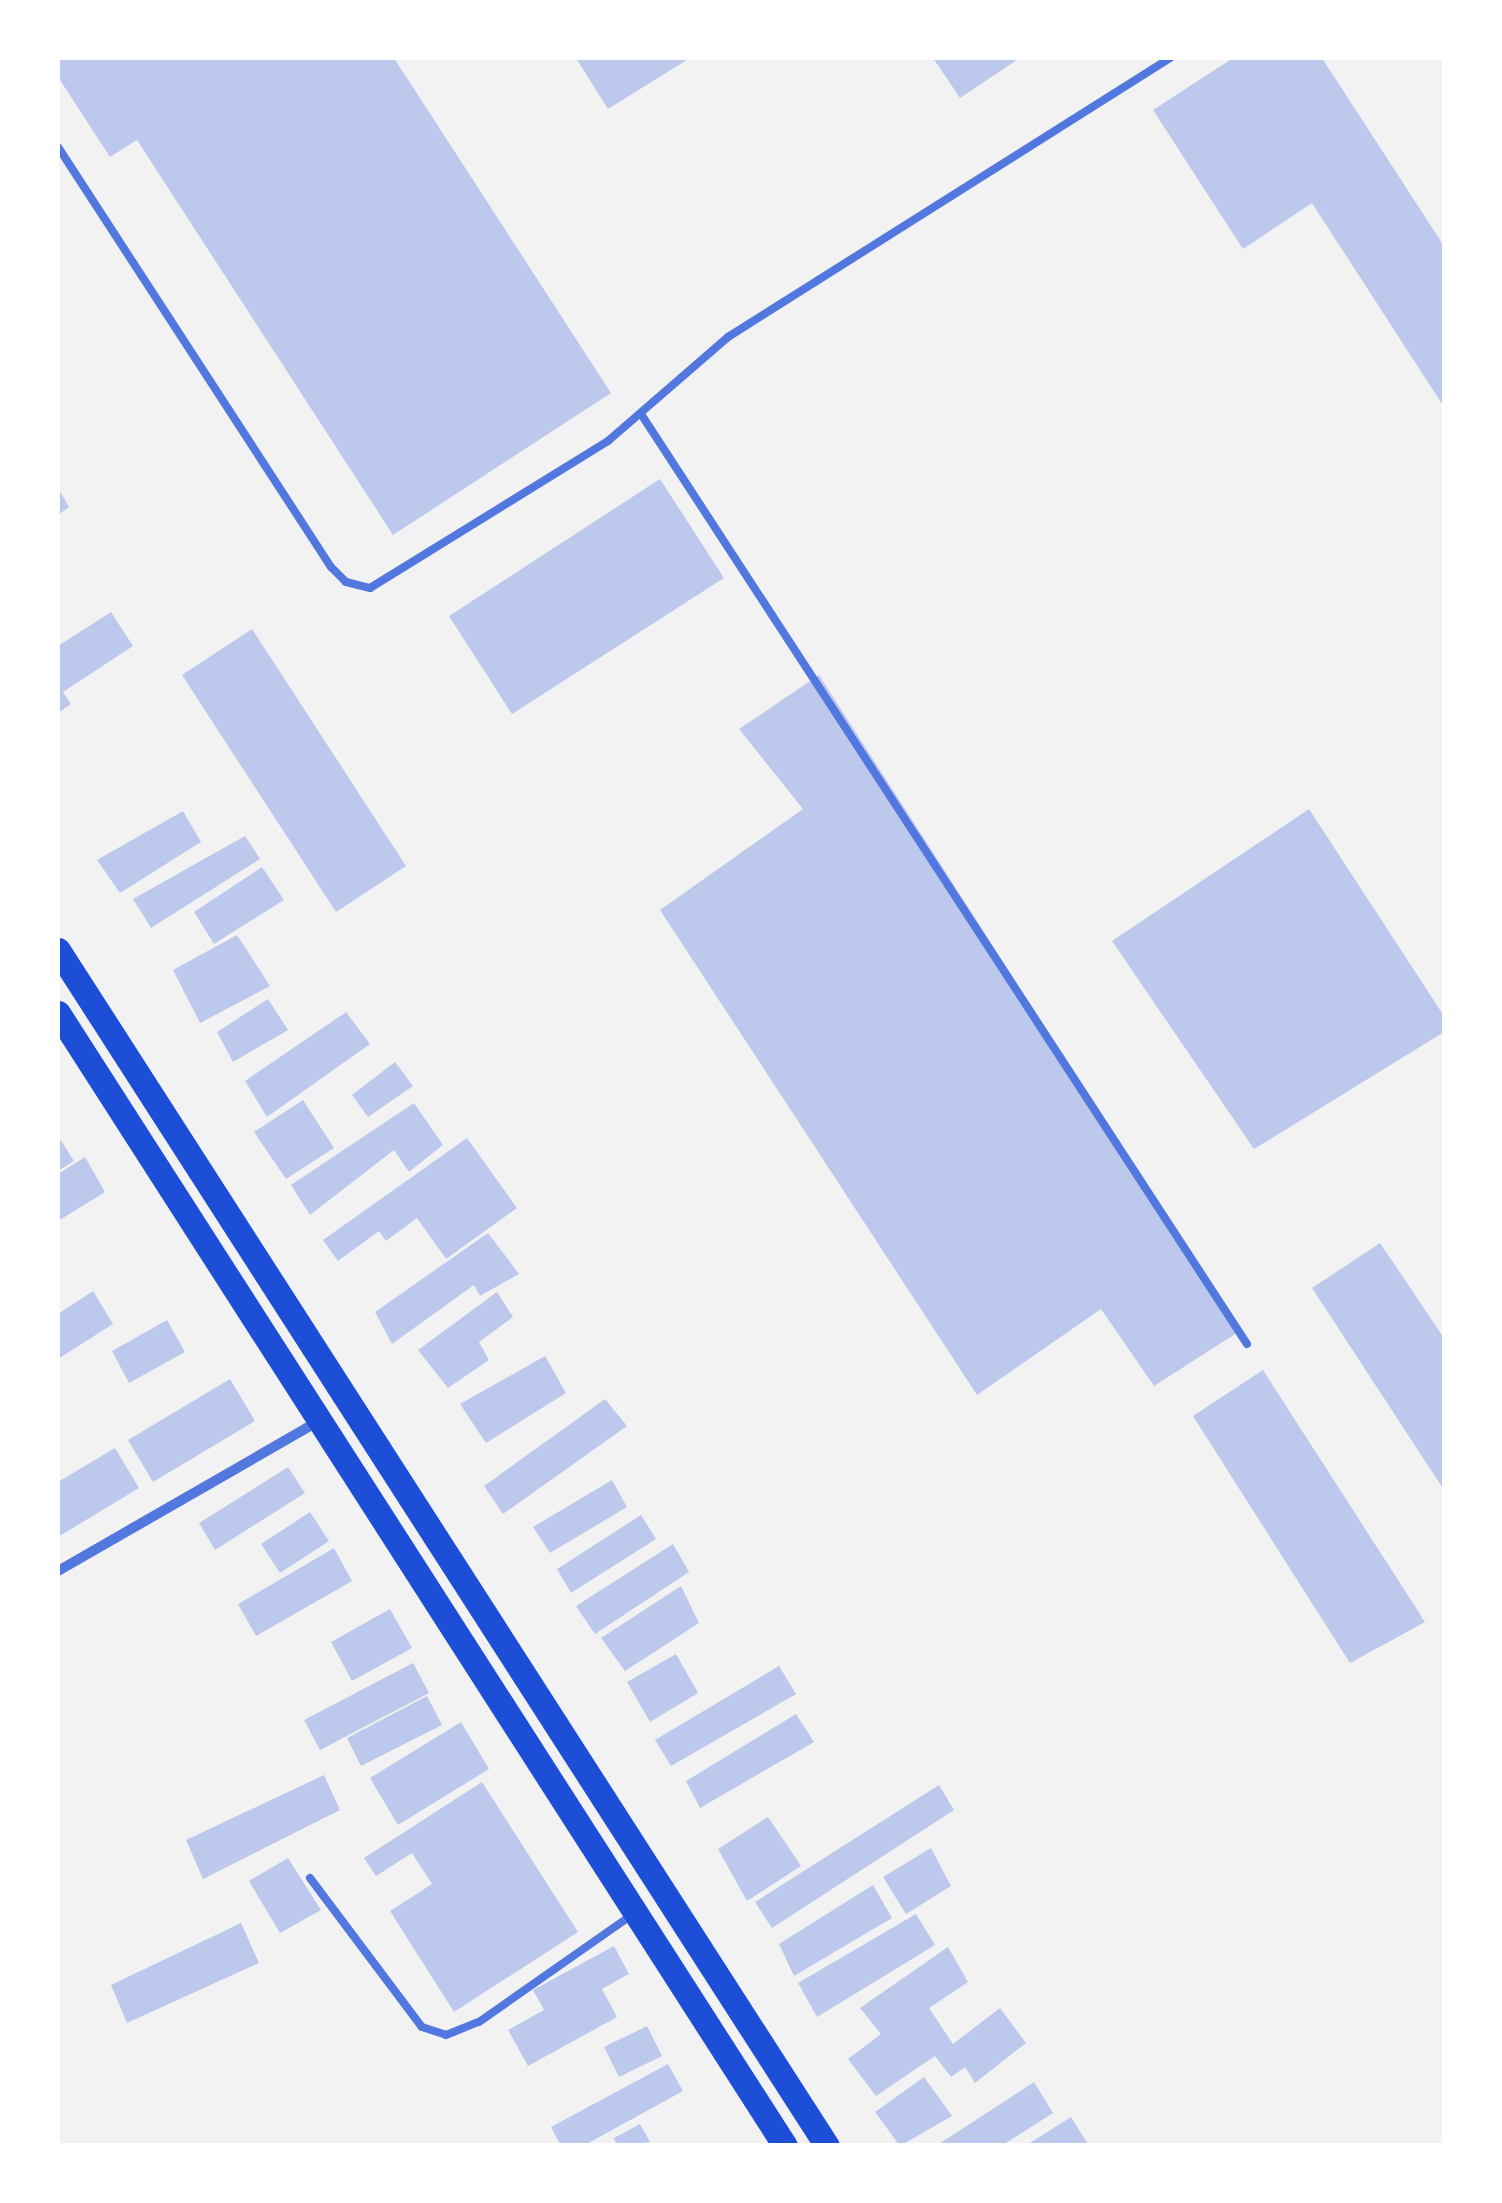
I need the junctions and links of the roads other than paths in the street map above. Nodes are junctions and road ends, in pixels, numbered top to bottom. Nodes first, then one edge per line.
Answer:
1 (1170, 58) edge
2 (58, 147) edge
3 (641, 414) junction
4 (58, 950) edge
5 (58, 1014) edge
6 (1246, 1344) dead end
7 (322, 1418) junction
8 (58, 1571) edge
9 (310, 1878) dead end
10 (636, 1912) junction
11 (785, 2146) edge
12 (827, 2146) edge

1 - 3 lane
2 - 3 lane
3 - 6 lane
4 - 12 main road
5 - 7 main road
7 - 8 street
7 - 10 main road
9 - 10 lane
10 - 11 main road

